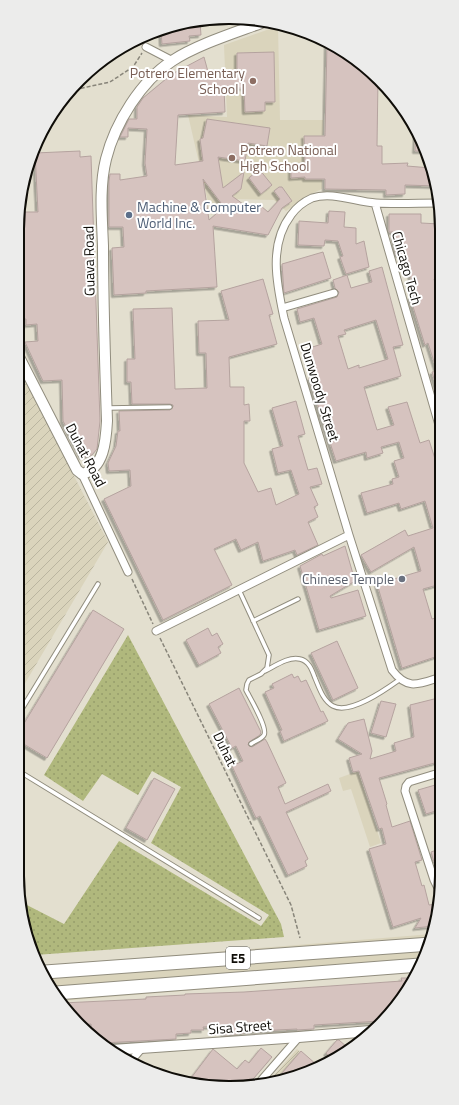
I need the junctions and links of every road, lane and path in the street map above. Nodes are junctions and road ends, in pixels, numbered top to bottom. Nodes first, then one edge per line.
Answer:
1 (256, 26) edge
2 (146, 47) joint
3 (173, 60) junction
4 (80, 89) edge
5 (375, 203) junction
6 (433, 203) edge
7 (334, 293) dead end
8 (282, 308) junction
9 (24, 367) edge
10 (170, 407) dead end
11 (107, 408) junction
12 (435, 411) edge
13 (82, 474) junction
14 (349, 535) junction
15 (128, 572) joint
16 (98, 584) dead end
17 (239, 590) junction
18 (298, 599) dead end
19 (253, 621) junction
20 (156, 631) junction
21 (264, 672) junction
22 (399, 680) junction
23 (435, 680) edge
24 (24, 706) edge
25 (251, 744) dead end
26 (24, 774) edge
27 (435, 774) edge
28 (435, 882) edge
29 (260, 918) dead end
30 (300, 938) dead end
31 (423, 945) edge
32 (415, 964) edge
33 (48, 972) edge
34 (60, 992) edge
35 (363, 1032) edge
36 (299, 1037) junction
37 (142, 1048) junction
38 (121, 1049) edge
39 (134, 1057) edge
40 (263, 1078) edge

1 - 3 street, Guava Road
2 - 3 street
2 - 4 path
3 - 11 street, Guava Road
5 - 6 street, Dunwoody Street
5 - 8 street, Dunwoody Street
5 - 12 street, Chicago Tech
7 - 8 street
8 - 14 street, Dunwoody Street
9 - 13 street, Duhat Road
10 - 11 lane
11 - 13 street, Guava Road
13 - 15 street, Duhat Road
14 - 17 street
14 - 22 street, Dunwoody Street
15 - 20 path, Duhat
16 - 24 lane
17 - 19 lane
17 - 20 street
18 - 19 lane
19 - 21 lane
20 - 30 path, Duhat
21 - 22 lane
21 - 25 lane
22 - 23 street
26 - 29 lane
27 - 28 street
31 - 33 highway, E5
32 - 34 highway, E5, bridge
35 - 36 street, Sisa Street
36 - 37 street, Sisa Street
36 - 40 street
37 - 38 street, Sisa Street
37 - 39 street

